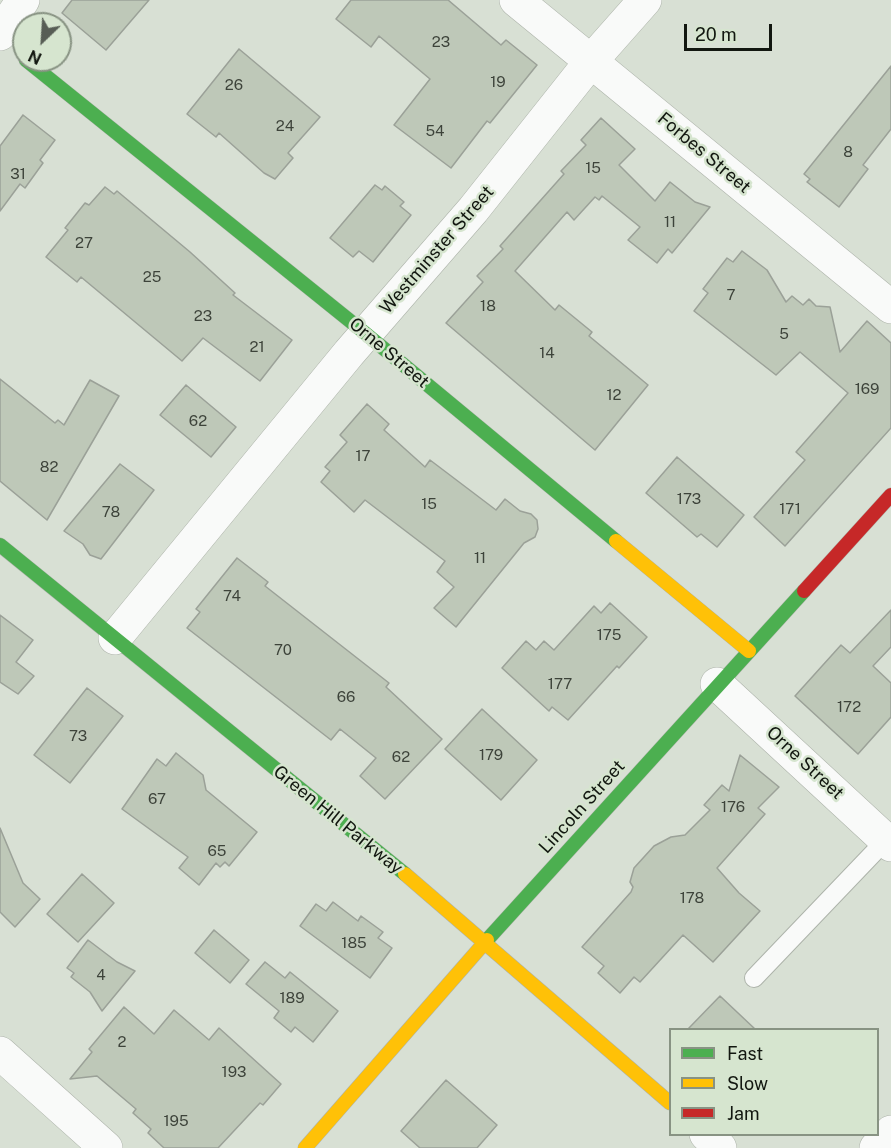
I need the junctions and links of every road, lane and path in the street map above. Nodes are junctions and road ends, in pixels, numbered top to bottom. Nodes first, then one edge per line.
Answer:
1 (23, 0) edge
2 (516, 0) edge
3 (645, 0) edge
4 (0, 34) edge
5 (0, 39) edge
6 (12, 49) edge
7 (592, 60) junction
8 (41, 72) edge
9 (891, 307) edge
10 (365, 333) junction
11 (891, 495) edge
12 (0, 545) edge
13 (115, 638) junction
14 (749, 651) junction
15 (717, 684) junction
16 (889, 843) edge
17 (486, 940) junction
18 (754, 978) dead end
19 (0, 1053) edge
20 (669, 1102) edge
21 (891, 1132) edge
22 (708, 1136) edge
23 (106, 1148) edge
24 (305, 1148) edge
25 (720, 1148) edge
26 (876, 1148) edge

1 - 4 street
2 - 7 street, Forbes Street
3 - 7 street, Westminster Street
5 - 6 street, Orne Street
7 - 9 street, Forbes Street
7 - 10 street, Westminster Street
8 - 10 street, Orne Street
10 - 13 street, Westminster Street
10 - 14 street, Orne Street
11 - 14 street, Lincoln Street
12 - 13 street, Green Hill Parkway
13 - 17 street, Green Hill Parkway
14 - 15 street, Lincoln Street
15 - 16 street, Orne Street
15 - 17 street, Lincoln Street
16 - 18 lane
17 - 20 street, Green Hill Parkway
17 - 24 street, Lincoln Street
19 - 23 street
21 - 26 street
22 - 25 street

